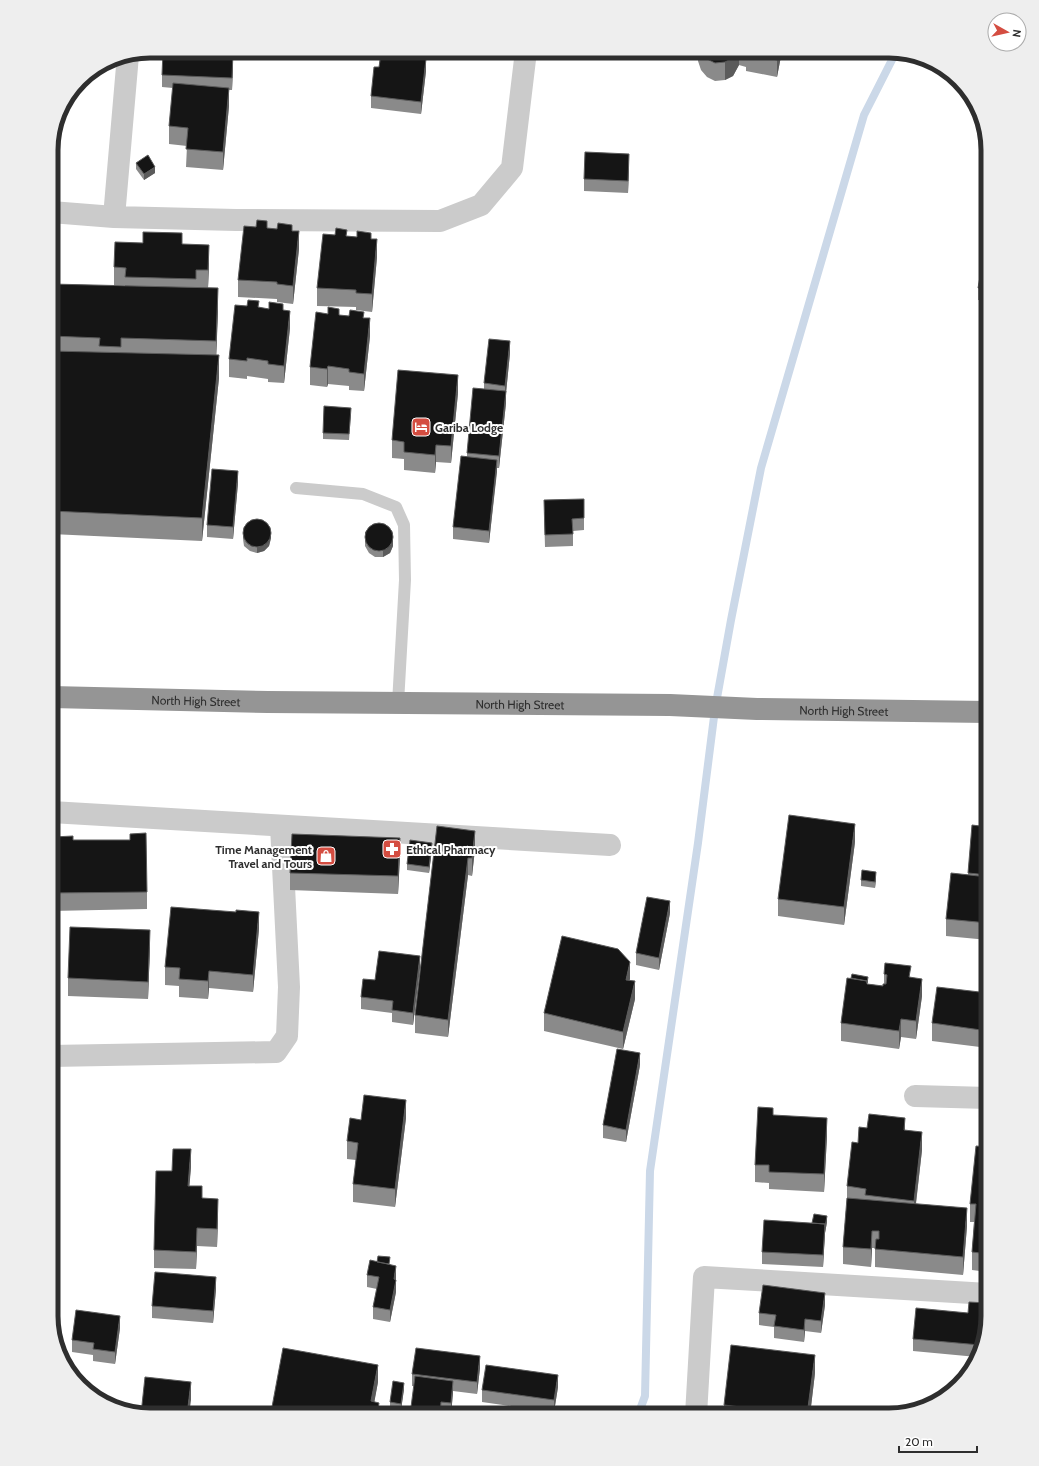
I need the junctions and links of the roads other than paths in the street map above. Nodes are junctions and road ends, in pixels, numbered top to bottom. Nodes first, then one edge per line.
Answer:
1 (525, 58) edge
2 (127, 61) edge
3 (58, 213) edge
4 (114, 217) junction
5 (296, 488) dead end
6 (58, 697) edge
7 (398, 703) junction
8 (981, 712) edge
9 (58, 812) edge
10 (281, 826) junction
11 (610, 845) dead end
12 (58, 1056) edge
13 (915, 1096) dead end
14 (981, 1098) edge
15 (981, 1294) edge
16 (696, 1408) edge

1 - 4 street
2 - 4 street
3 - 4 street
5 - 7 lane
6 - 7 highway, North High Street
7 - 8 highway, North High Street
9 - 10 street
10 - 11 street
10 - 12 street
13 - 14 street
15 - 16 street

